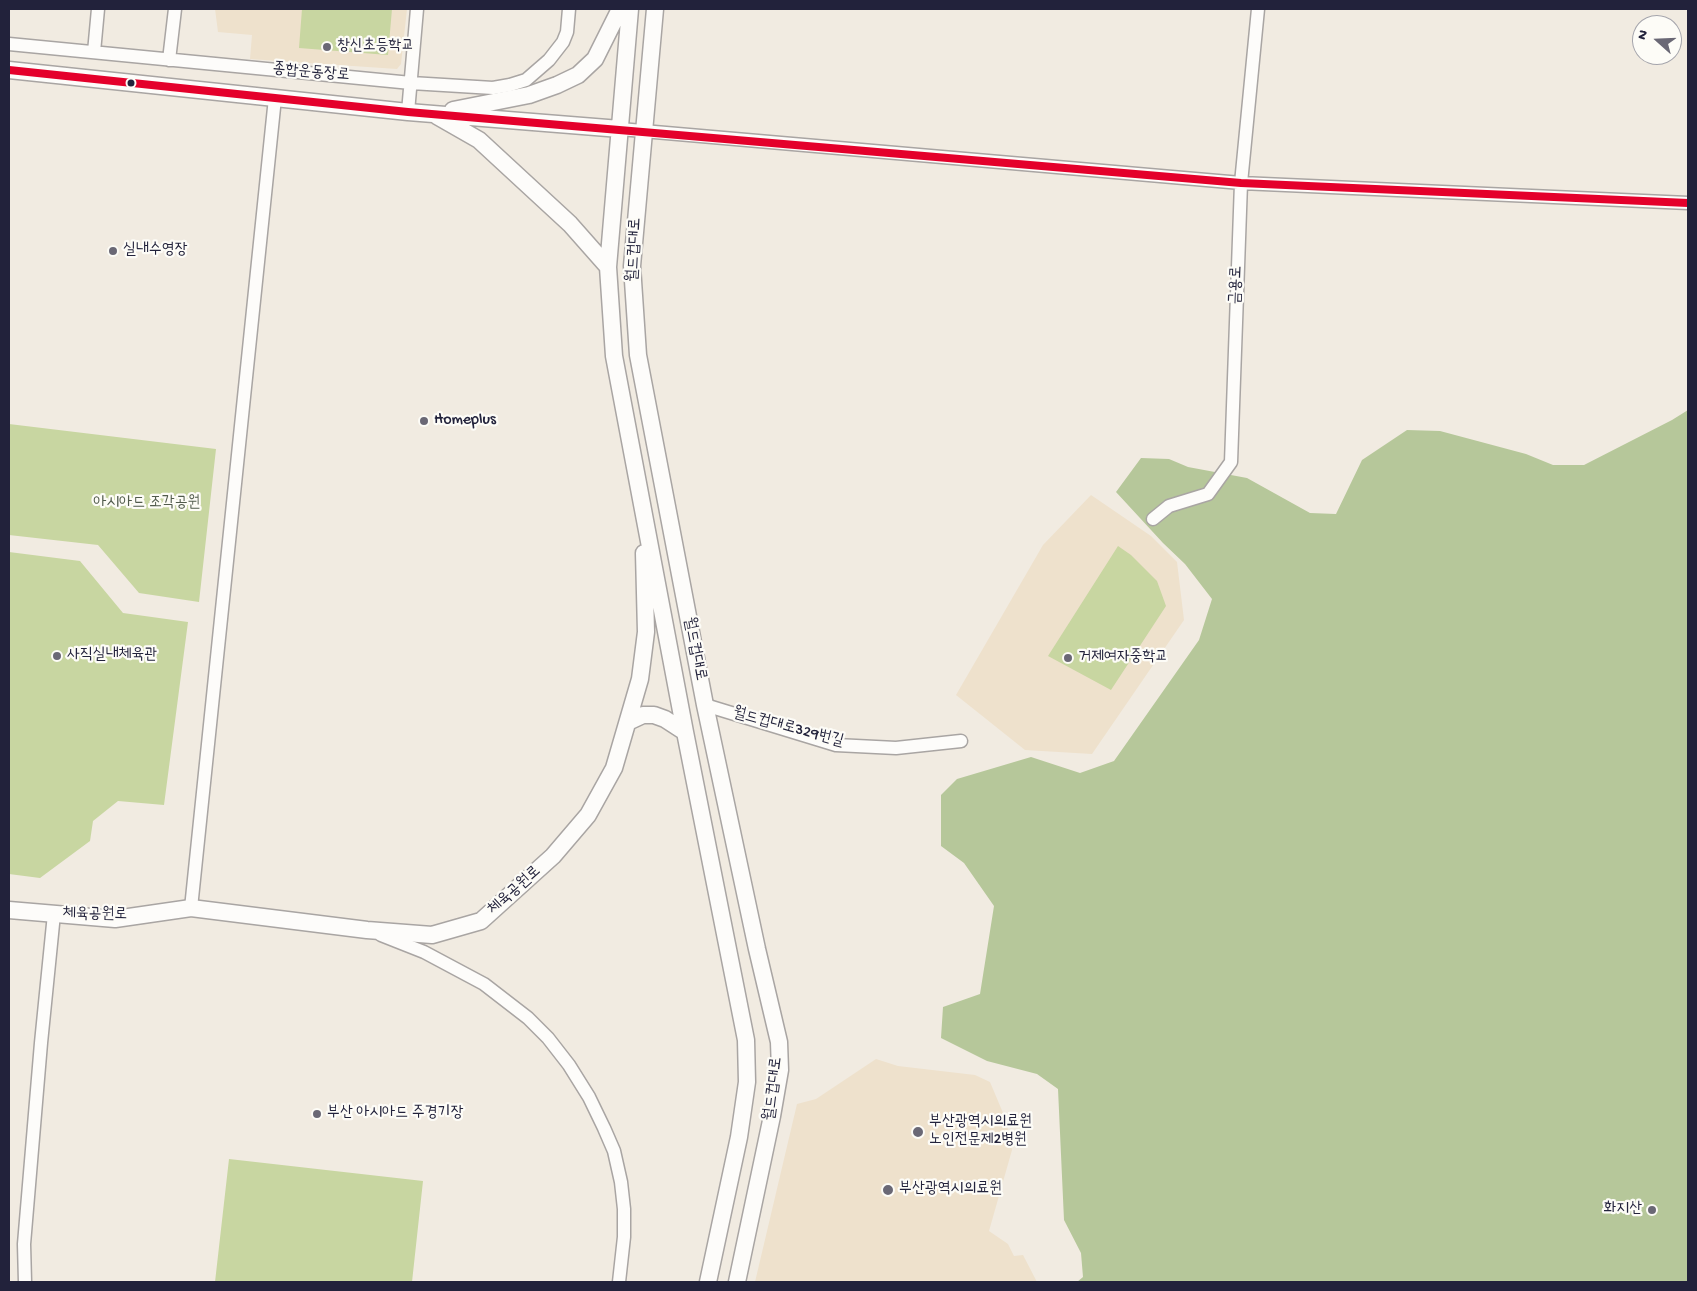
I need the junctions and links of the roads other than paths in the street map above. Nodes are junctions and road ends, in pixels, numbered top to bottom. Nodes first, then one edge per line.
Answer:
1 (98, 9) edge
2 (175, 9) edge
3 (417, 9) edge
4 (569, 9) edge
5 (620, 9) edge
6 (630, 9) edge
7 (655, 9) edge
8 (1258, 9) edge
9 (9, 44) edge
10 (94, 52) junction
11 (169, 60) junction
12 (9, 70) edge
13 (411, 83) junction
14 (275, 98) junction
15 (408, 112) junction
16 (432, 114) junction
17 (620, 129) junction
18 (644, 131) junction
19 (1241, 182) junction
20 (1688, 203) edge
21 (608, 267) junction
22 (644, 515) junction
23 (1153, 518) dead end
24 (705, 705) junction
25 (628, 722) junction
26 (685, 732) junction
27 (961, 741) dead end
28 (191, 908) junction
29 (9, 910) edge
30 (54, 914) junction
31 (367, 930) junction
32 (25, 1282) edge
33 (619, 1282) edge
34 (708, 1282) edge
35 (737, 1282) edge

1 - 10 street
2 - 11 street
3 - 13 street
4 - 13 street, 종합운동장로
5 - 16 main road
6 - 17 main road, 월드컵대로
7 - 18 main road, 월드컵대로
8 - 19 street, 금용로
9 - 10 street, 종합운동장로
10 - 11 street, 종합운동장로
11 - 13 street, 종합운동장로
12 - 14 main road, 종합운동장로
13 - 15 street
14 - 15 main road, 종합운동장로
14 - 28 street
15 - 16 main road, 종합운동장로
16 - 17 main road, 종합운동장로
16 - 21 main road
17 - 18 street
17 - 21 main road, 월드컵대로
18 - 19 street
18 - 24 main road, 월드컵대로
19 - 20 street
19 - 23 street, 금용로
21 - 22 main road, 월드컵대로
22 - 25 main road, 체육공원로
22 - 26 main road, 월드컵대로
24 - 27 street, 월드컵대로329번길
24 - 35 main road, 월드컵대로
25 - 26 main road
25 - 31 main road, 체육공원로
26 - 34 main road, 월드컵대로
28 - 30 main road, 체육공원로
28 - 31 main road, 체육공원로
29 - 30 main road, 체육공원로
30 - 32 street, 체육공원로
31 - 33 street

